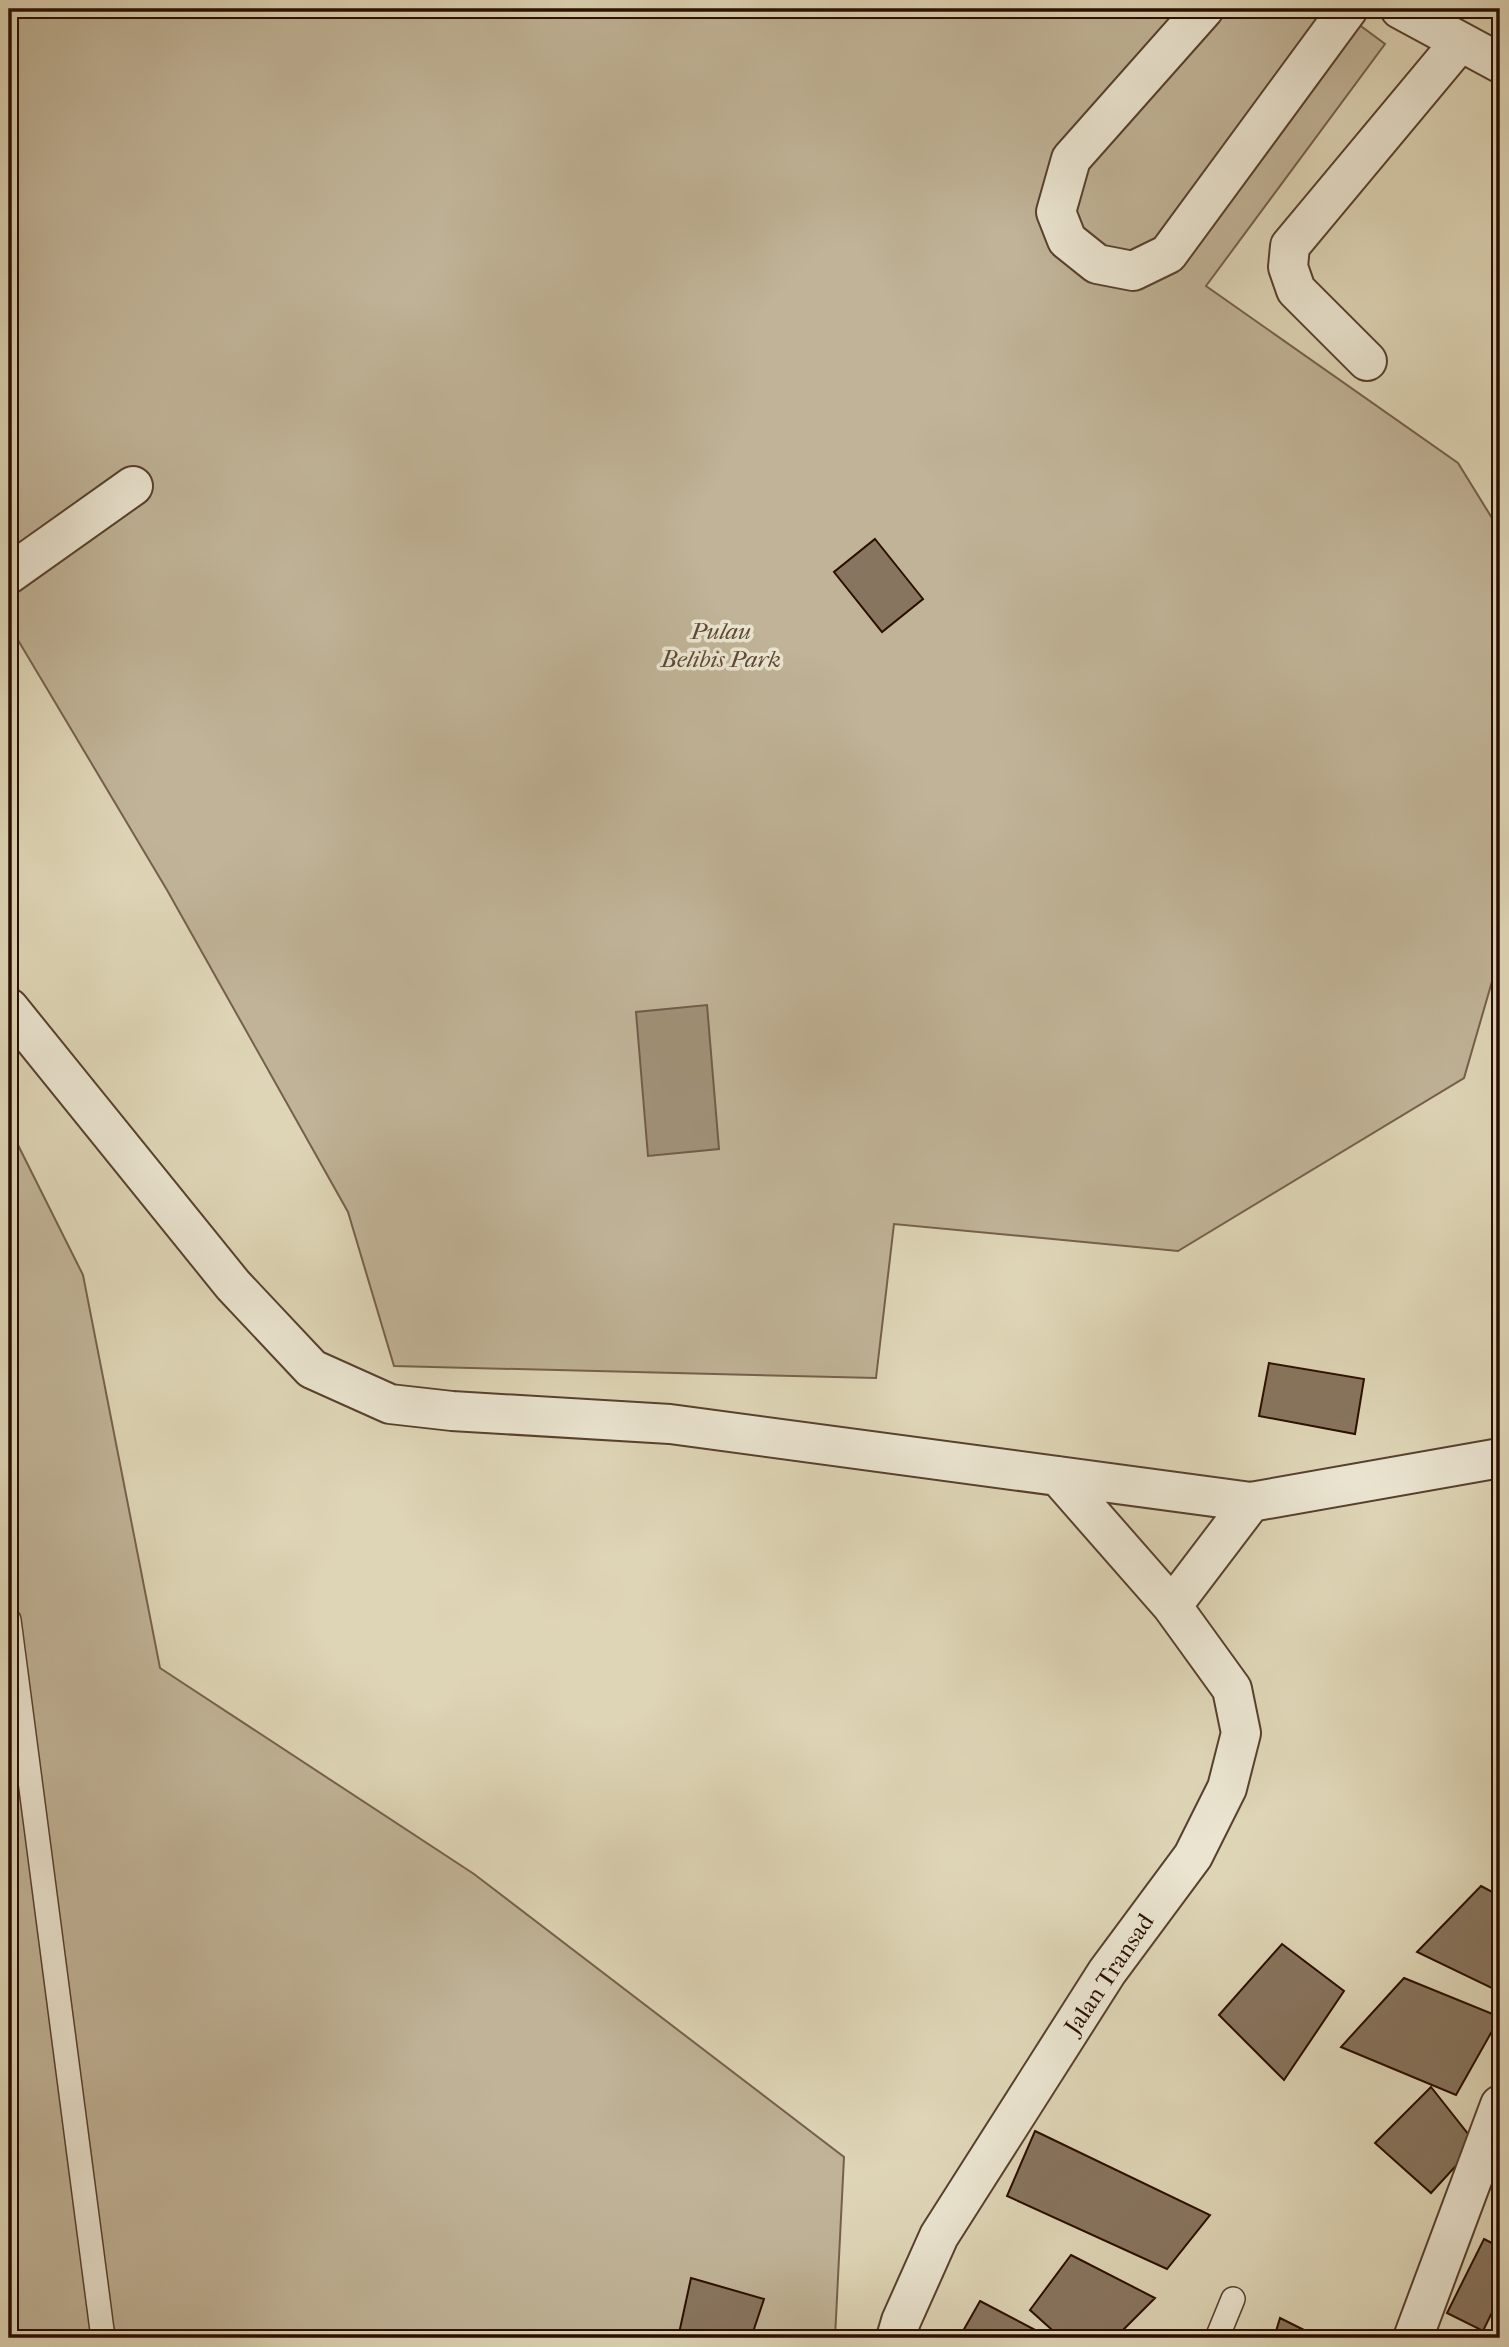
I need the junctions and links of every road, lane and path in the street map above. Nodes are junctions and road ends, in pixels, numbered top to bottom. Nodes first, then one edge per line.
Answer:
1 (1204, 9) edge
2 (1348, 9) edge
3 (1401, 9) edge
4 (1460, 42) junction
5 (1500, 63) edge
6 (1367, 361) dead end
7 (133, 486) dead end
8 (9, 574) edge
9 (9, 1008) edge
10 (1500, 1458) edge
11 (1058, 1476) junction
12 (1251, 1502) junction
13 (1172, 1606) junction
14 (9, 1620) edge
15 (1500, 2105) edge
16 (1233, 2299) dead end
17 (103, 2338) edge
18 (895, 2338) edge
19 (1217, 2338) edge
20 (1413, 2338) edge

1 - 2 street
3 - 4 street
4 - 5 street
4 - 6 street
7 - 8 street
9 - 11 street
10 - 12 street
11 - 12 street
11 - 13 street, Jalan Transad
12 - 13 street
13 - 18 street, Jalan Transad
14 - 17 lane
15 - 20 street
16 - 19 lane

